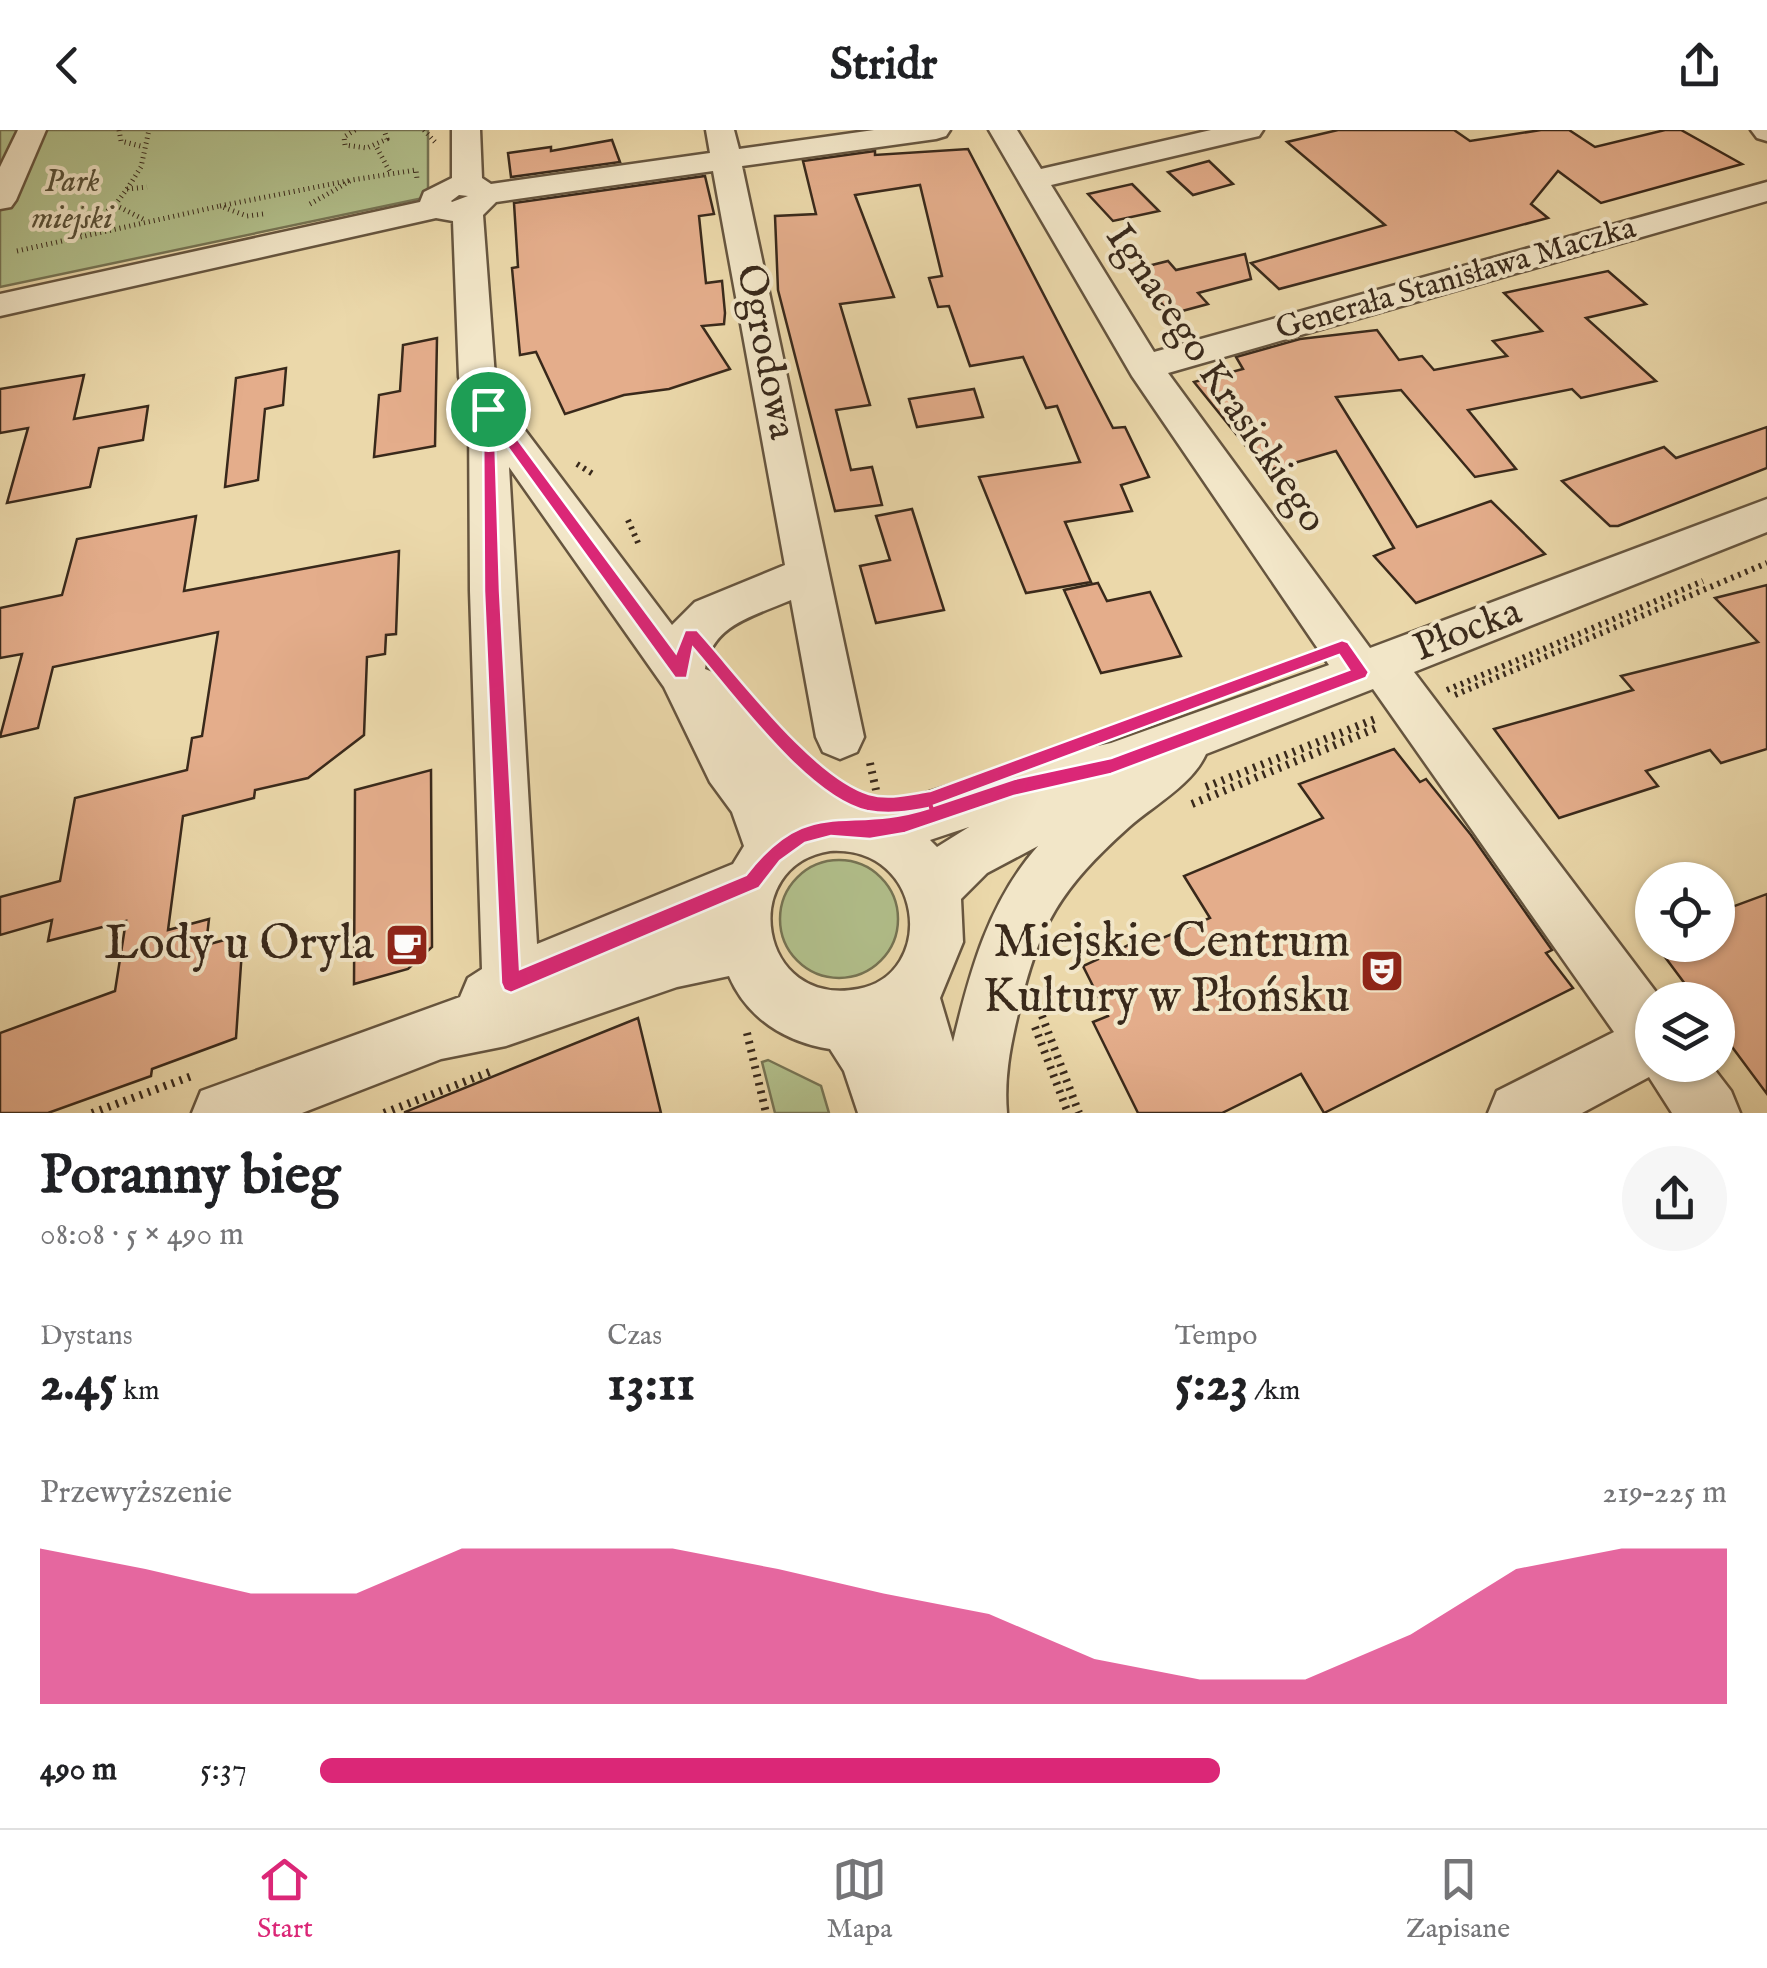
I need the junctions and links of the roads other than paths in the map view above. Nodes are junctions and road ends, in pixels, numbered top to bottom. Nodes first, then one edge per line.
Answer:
1 (32, 130) edge
2 (466, 130) edge
3 (936, 130) edge
4 (1002, 130) edge
5 (1249, 130) edge
6 (724, 145) edge
7 (1032, 180) junction
8 (1767, 191) edge
9 (455, 196) junction
10 (0, 200) edge
11 (0, 304) edge
12 (1146, 367) junction
13 (488, 409) junction
14 (1767, 515) edge
15 (808, 574) junction
16 (681, 673) junction
17 (1392, 688) junction
18 (1212, 732) junction
19 (840, 737) dead end
20 (1111, 766) junction
21 (851, 828) junction
22 (763, 868) junction
23 (934, 892) junction
24 (744, 948) junction
25 (511, 983) junction
26 (910, 991) junction
27 (1635, 1012) edge
28 (846, 1020) junction
29 (441, 1030) junction
30 (1635, 1053) edge
31 (1686, 1082) edge
32 (224, 1113) edge
33 (889, 1113) edge
34 (942, 1113) edge
35 (976, 1113) edge
36 (1519, 1113) edge
37 (1709, 1113) edge

1 - 10 street
2 - 9 street
3 - 6 street
4 - 7 street, Ignacego Krasickiego
5 - 7 street
6 - 9 street
6 - 15 street, Ogrodowa
7 - 12 street, Ignacego Krasickiego
8 - 12 street, Generała Stanisława Maczka
9 - 11 street
9 - 13 street
12 - 17 street, Ignacego Krasickiego
13 - 16 street
13 - 25 street
14 - 17 street, Płocka
15 - 16 street
15 - 19 street, Ogrodowa
16 - 21 street
16 - 22 street
17 - 18 street, Płocka
17 - 27 street, Ignacego Krasickiego
18 - 20 street, Płocka
18 - 35 street
20 - 21 street, Płocka
20 - 23 street, Płocka
21 - 22 street
21 - 23 street
22 - 24 street
22 - 25 street
23 - 26 street
24 - 28 street
24 - 29 street
25 - 29 street
26 - 28 street
26 - 34 street
28 - 33 street
29 - 32 street
30 - 36 street
31 - 37 street

